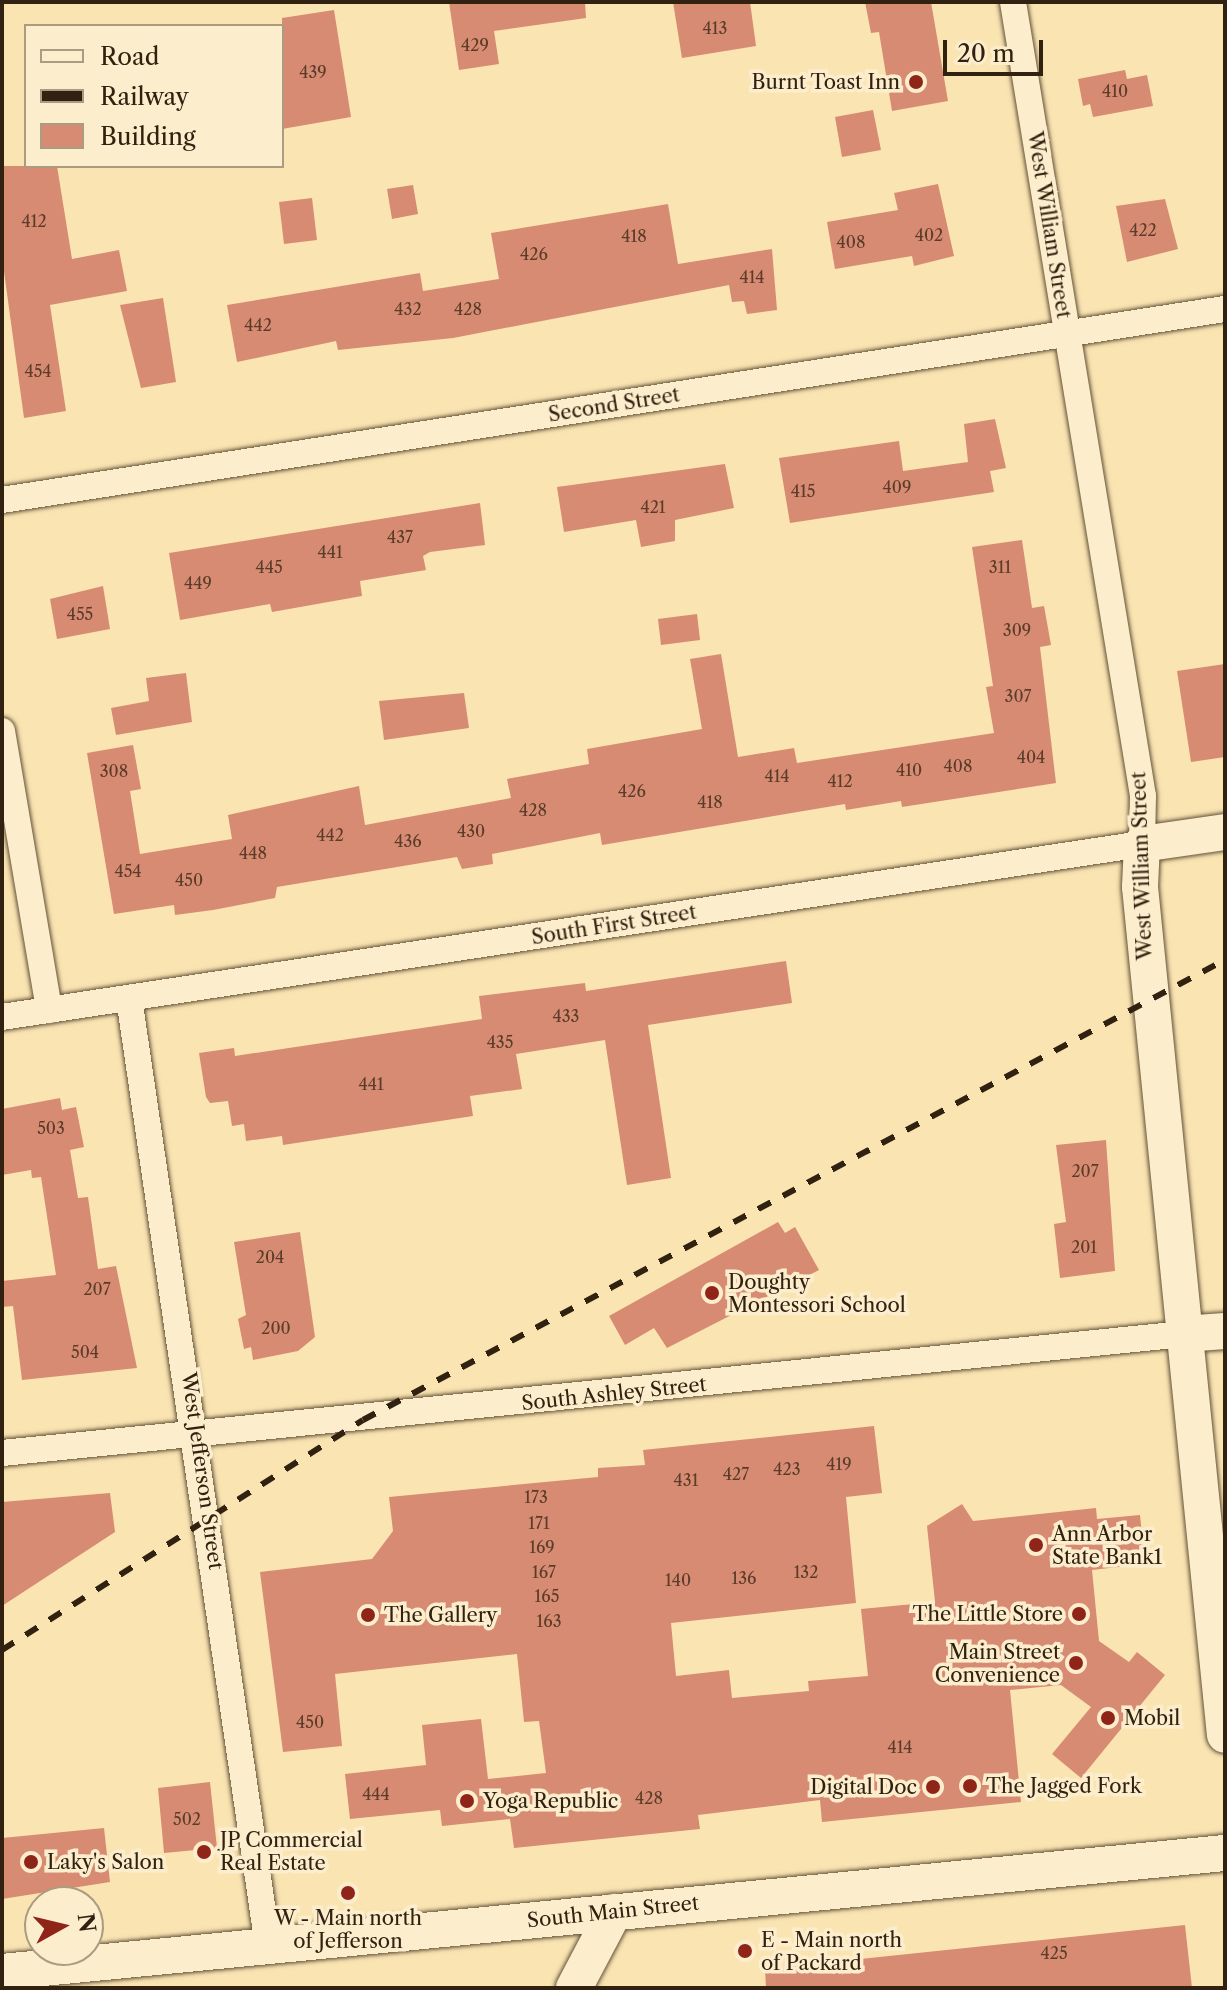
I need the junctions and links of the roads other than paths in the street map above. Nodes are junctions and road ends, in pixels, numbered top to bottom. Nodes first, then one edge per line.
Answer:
1 (1013, 2) edge
2 (1225, 309) edge
3 (1067, 334) junction
4 (2, 500) edge
5 (2, 731) edge
6 (1225, 832) edge
7 (1142, 844) junction
8 (129, 998) junction
9 (49, 1010) junction
10 (2, 1017) edge
11 (1225, 1331) edge
12 (1183, 1334) junction
13 (197, 1432) junction
14 (2, 1453) edge
15 (1225, 1735) edge
16 (1225, 1853) edge
17 (614, 1912) junction
18 (268, 1946) junction
19 (2, 1972) edge
20 (574, 1988) edge

1 - 3 street, West William Street
2 - 3 street, Second Street
3 - 4 street, Second Street
3 - 7 street, West William Street
5 - 9 street
6 - 7 main road, South First Street
7 - 8 street, South First Street
7 - 12 main road, West William Street
8 - 9 street, South First Street
8 - 13 street, West Jefferson Street
9 - 10 street, South First Street
11 - 12 main road, South Ashley Street
12 - 13 street, South Ashley Street
12 - 15 main road, West William Street
13 - 14 street, South Ashley Street
13 - 18 street, West Jefferson Street
16 - 17 main road, South Main Street
17 - 18 main road, South Main Street
17 - 20 main road
18 - 19 main road, South Main Street

